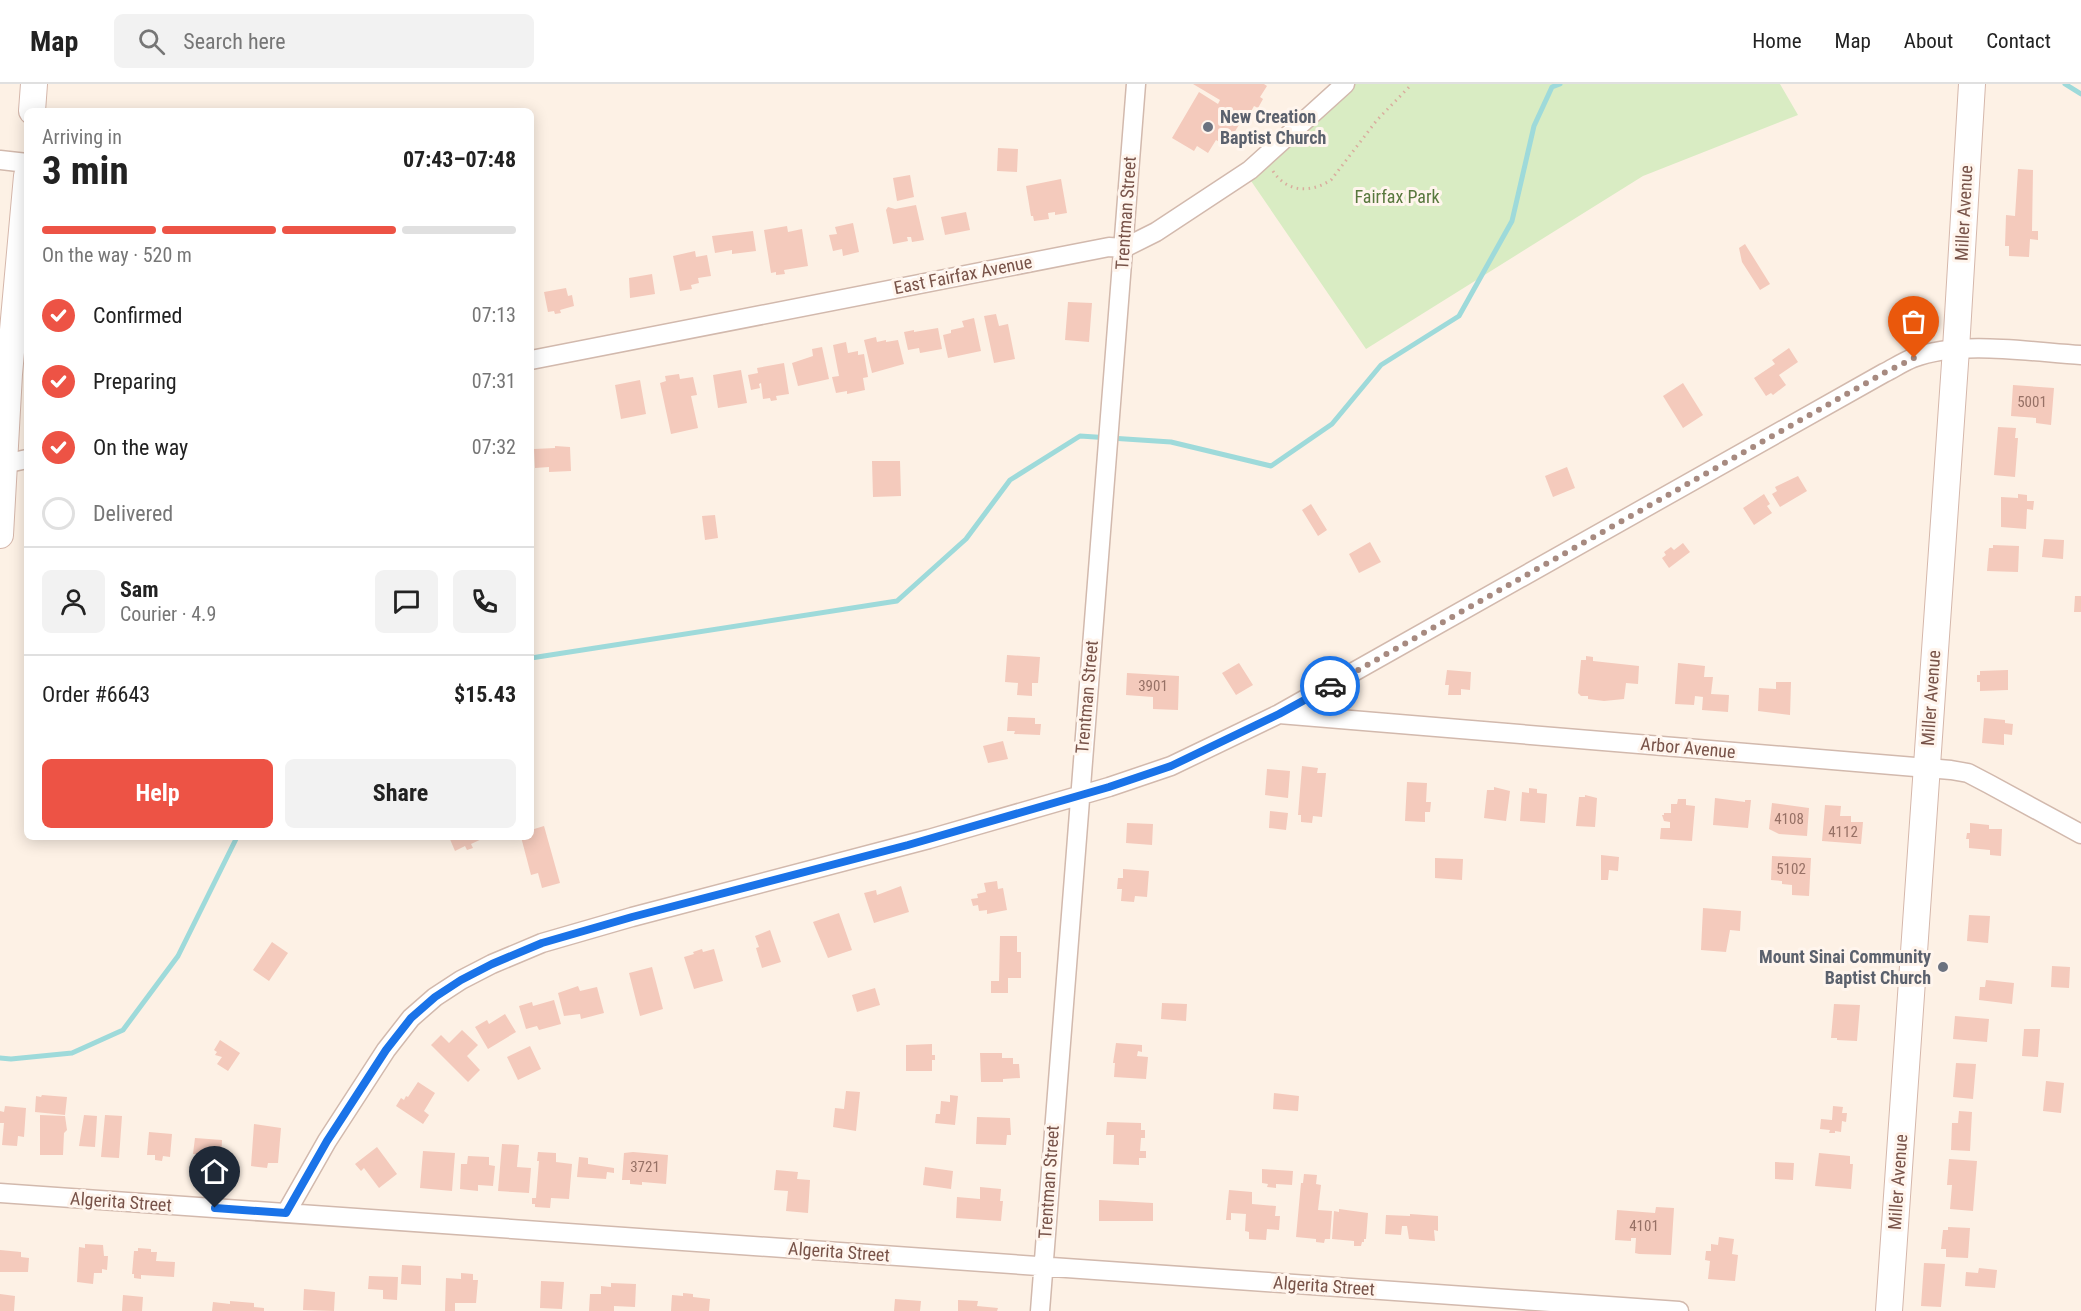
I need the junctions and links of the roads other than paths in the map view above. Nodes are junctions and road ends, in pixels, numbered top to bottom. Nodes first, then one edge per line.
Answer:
1 (34, 84) edge
2 (1136, 84) edge
3 (1346, 84) edge
4 (1972, 84) edge
5 (32, 108) edge
6 (0, 160) edge
7 (24, 163) edge
8 (24, 202) edge
9 (1124, 248) junction
10 (1956, 349) junction
11 (2081, 355) edge
12 (534, 359) edge
13 (4, 374) edge
14 (16, 462) edge
15 (0, 536) edge
16 (1279, 714) junction
17 (1926, 768) junction
18 (1078, 796) junction
19 (2081, 834) edge
20 (0, 1193) edge
21 (286, 1213) junction
22 (1043, 1266) junction
23 (1040, 1311) edge
24 (1679, 1311) edge
25 (1890, 1311) edge

1 - 5 main road
2 - 9 street, Trentman Street
3 - 9 street, East Fairfax Avenue
4 - 10 main road, Miller Avenue
6 - 7 street
8 - 13 main road
9 - 12 street, East Fairfax Avenue
9 - 18 street, Trentman Street
10 - 11 street
10 - 16 street
10 - 17 main road, Miller Avenue
13 - 14 main road
14 - 15 main road
16 - 17 street, Arbor Avenue
16 - 18 street
17 - 19 street, Arbor Avenue
17 - 25 main road, Miller Avenue
18 - 21 street
18 - 22 street, Trentman Street
20 - 21 street, Algerita Street
21 - 22 street, Algerita Street
22 - 23 street, Trentman Street
22 - 24 street, Algerita Street

